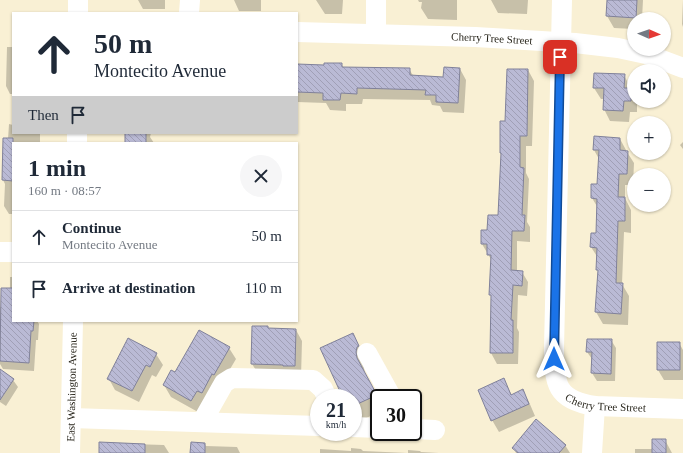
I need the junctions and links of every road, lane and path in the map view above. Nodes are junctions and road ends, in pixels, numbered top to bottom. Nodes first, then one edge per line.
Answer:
1 (78, 0) edge
2 (190, 0) edge
3 (376, 0) edge
4 (562, 0) edge
5 (78, 12) edge
6 (189, 12) edge
7 (298, 32) edge
8 (376, 34) junction
9 (561, 42) junction
10 (683, 68) edge
11 (0, 252) edge
12 (12, 252) edge
13 (73, 322) edge
14 (367, 353) dead end
15 (323, 389) edge
16 (387, 389) edge
17 (595, 406) junction
18 (683, 409) edge
19 (71, 418) junction
20 (202, 422) junction
21 (310, 426) edge
22 (422, 429) edge
23 (435, 430) dead end
24 (70, 453) edge
25 (592, 453) edge

1 - 5 street
2 - 6 street
3 - 8 street
4 - 9 street, Cherry Tree Street
7 - 8 street, Cherry Tree Street
8 - 9 street, Cherry Tree Street
9 - 10 street, Cherry Tree Street
9 - 17 street, Cherry Tree Street
11 - 12 street
13 - 19 street, East Washington Avenue
14 - 16 street
15 - 20 street
17 - 18 street, Cherry Tree Street
17 - 25 street
19 - 20 street
19 - 24 street, East Washington Avenue
20 - 21 street
22 - 23 street

